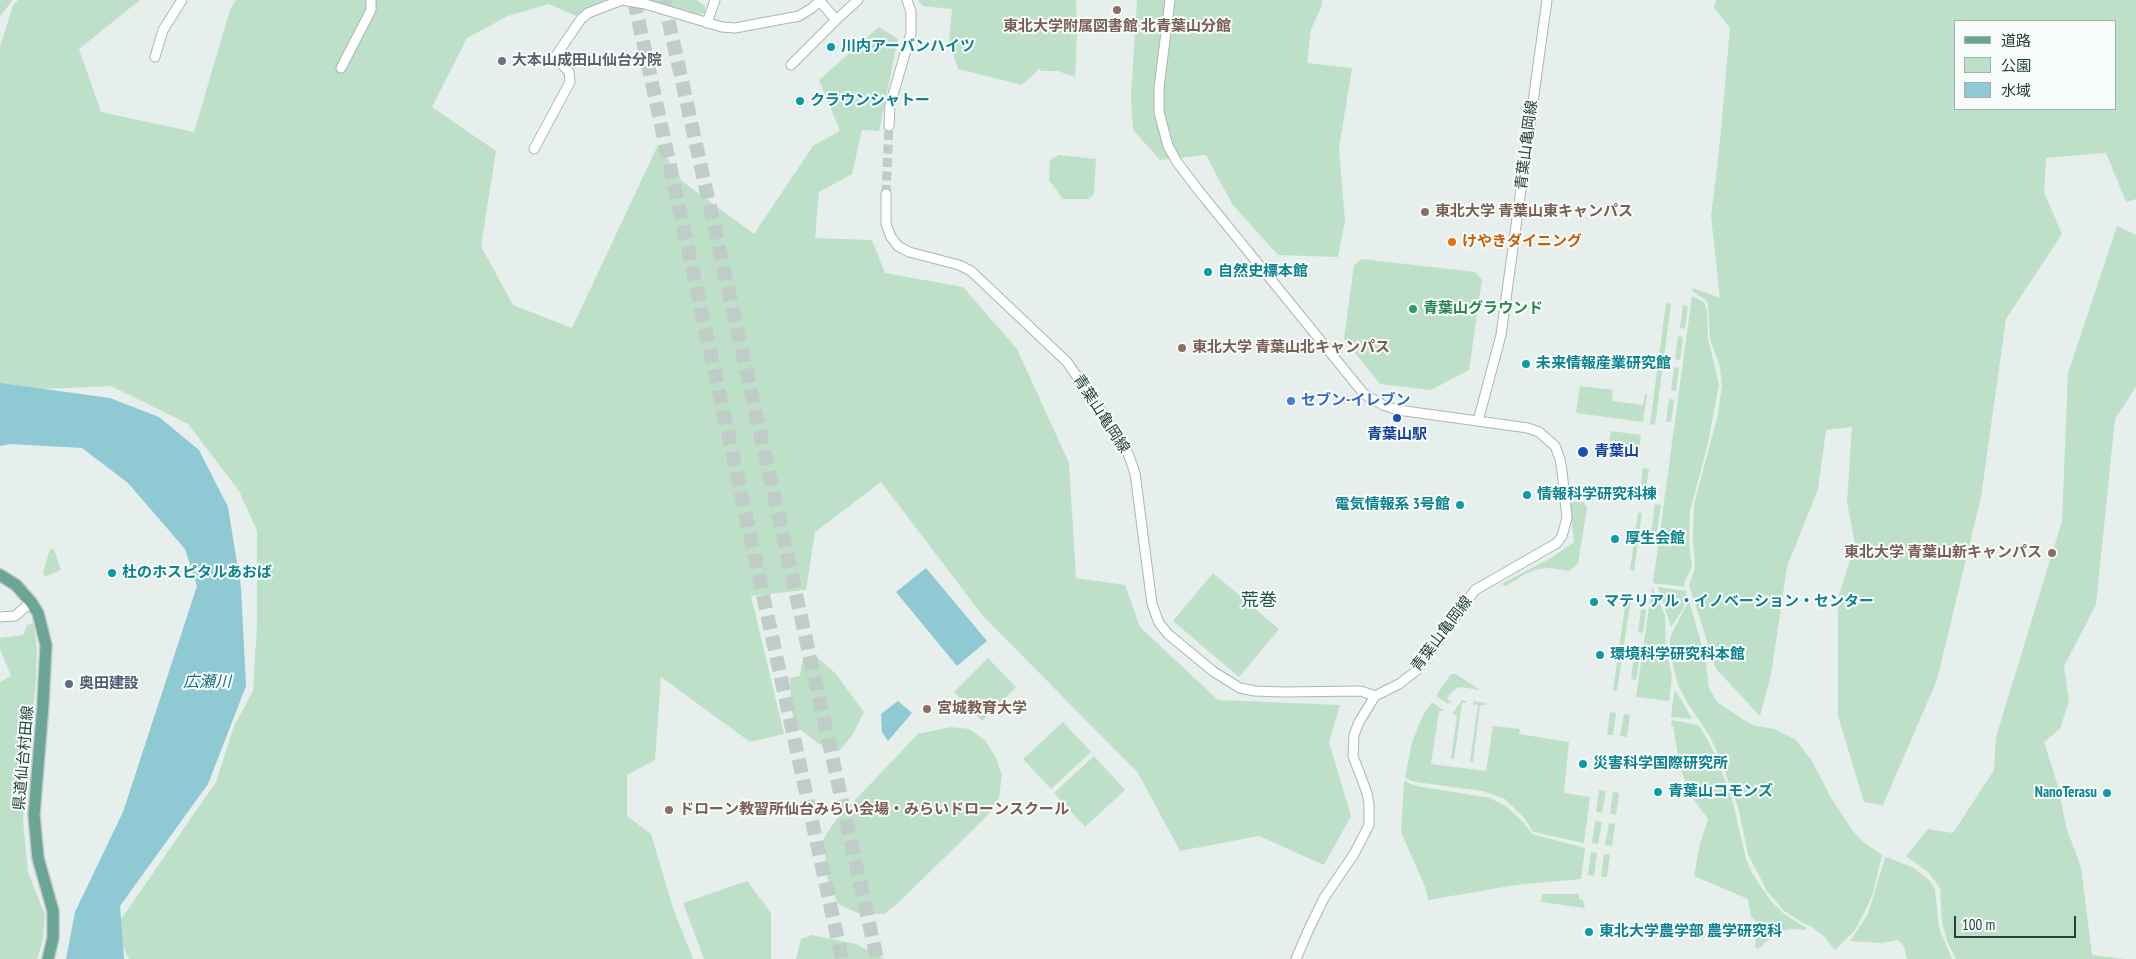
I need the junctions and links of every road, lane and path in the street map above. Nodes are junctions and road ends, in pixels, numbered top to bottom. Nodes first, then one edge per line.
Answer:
1 (182, 0) edge
2 (371, 0) edge
3 (715, 0) edge
4 (858, 0) edge
5 (907, 0) edge
6 (1170, 0) edge
7 (1547, 0) edge
8 (820, 1) edge
9 (836, 20) junction
10 (707, 23) junction
11 (155, 57) dead end
12 (791, 65) dead end
13 (341, 68) dead end
14 (889, 126) tunnel mouth
15 (534, 149) dead end
16 (886, 194) tunnel mouth
17 (1478, 421) junction
18 (0, 575) edge
19 (31, 602) junction
20 (0, 617) edge
21 (1375, 696) junction
22 (48, 959) edge
23 (1296, 959) edge

1 - 11 street
2 - 13 street
3 - 10 street
4 - 9 street
5 - 14 street
6 - 17 street
7 - 17 street, 青葉山亀岡線
8 - 9 street
8 - 10 street
9 - 12 street
10 - 15 street
16 - 21 street, 青葉山亀岡線
17 - 21 street, 青葉山亀岡線
18 - 19 main road, 県道仙台村田線
19 - 20 street
19 - 22 main road, 県道仙台村田線
21 - 23 street

